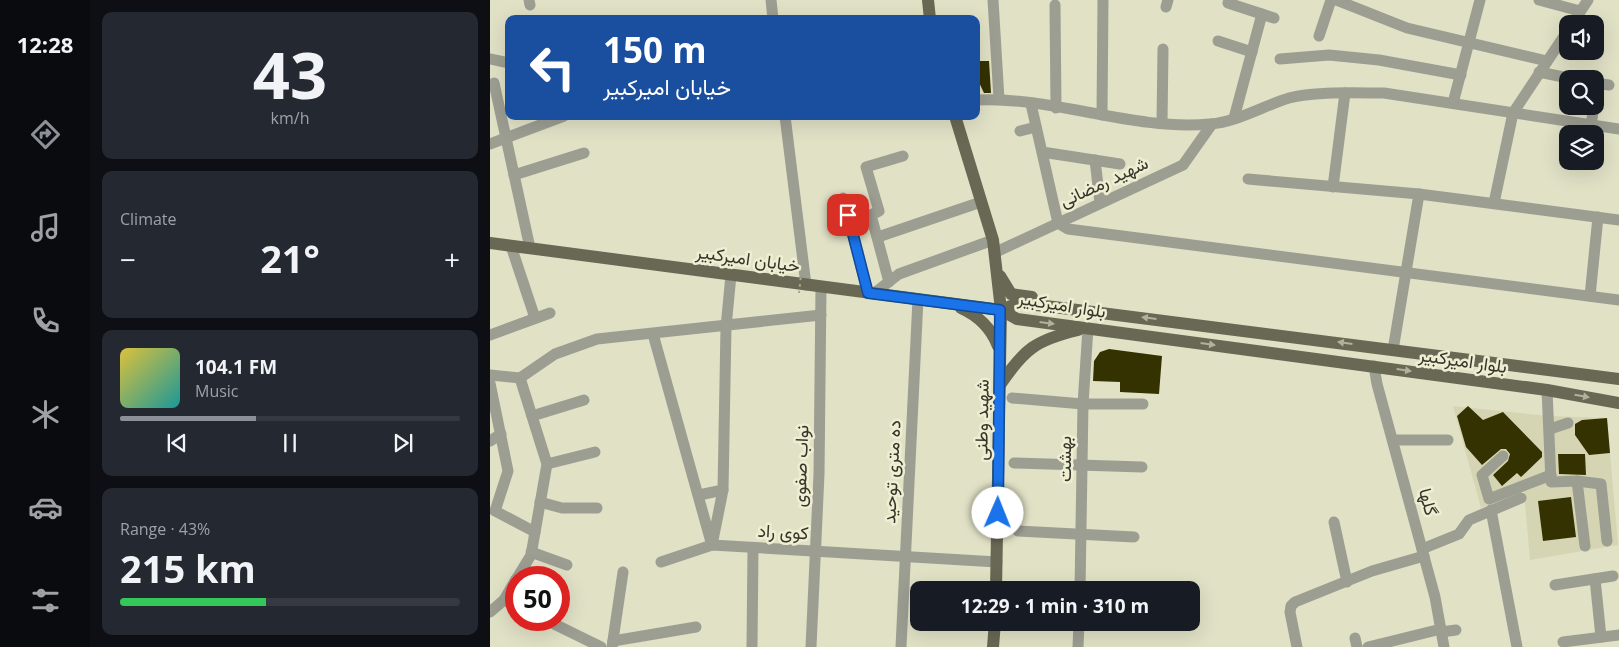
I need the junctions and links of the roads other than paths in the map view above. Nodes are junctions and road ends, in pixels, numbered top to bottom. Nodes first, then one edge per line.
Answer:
1 (770, 0) edge
2 (928, 0) edge
3 (994, 0) edge
4 (1103, 0) edge
5 (1331, 0) edge
6 (1336, 0) edge
7 (1480, 0) edge
8 (1538, 0) edge
9 (1588, 0) edge
10 (1228, 3) dead end
11 (1055, 5) dead end
12 (1580, 11) junction
13 (1262, 14) junction
14 (772, 15) edge
15 (930, 15) edge
16 (1578, 15) edge
17 (1274, 18) dead end
18 (1319, 36) dead end
19 (1218, 40) dead end
20 (1559, 43) edge
21 (1469, 44) junction
22 (1163, 49) dead end
23 (1252, 52) junction
24 (490, 59) edge
25 (1280, 59) dead end
26 (1547, 61) junction
27 (505, 62) edge
28 (1539, 72) junction
29 (1461, 75) junction
30 (1559, 76) edge
31 (494, 83) dead end
32 (1604, 85) edge
33 (1609, 85) dead end
34 (1345, 92) junction
35 (999, 99) junction
36 (980, 100) edge
37 (1031, 104) junction
38 (1453, 104) junction
39 (1056, 108) junction
40 (1513, 113) junction
41 (1102, 115) junction
42 (1593, 115) edge
43 (1234, 118) junction
44 (553, 120) edge
45 (785, 120) edge
46 (956, 120) edge
47 (1162, 123) junction
48 (1212, 124) junction
49 (1592, 125) joint
50 (1036, 127) junction
51 (1604, 127) edge
52 (1619, 129) edge
53 (1020, 131) dead end
54 (506, 138) junction
55 (490, 144) edge
56 (1042, 152) junction
57 (584, 153) dead end
58 (903, 156) dead end
59 (1096, 160) junction
60 (1120, 164) dead end
61 (514, 176) junction
62 (1248, 179) dead end
63 (1333, 188) junction
64 (1419, 194) junction
65 (843, 198) dead end
66 (981, 202) junction
67 (1100, 203) junction
68 (1494, 203) junction
69 (1598, 217) junction
70 (1619, 220) edge
71 (1058, 223) junction
72 (878, 237) junction
73 (490, 243) edge
74 (511, 246) junction
75 (994, 246) junction
76 (530, 248) junction
77 (998, 270) junction
78 (1407, 273) junction
79 (731, 275) junction
80 (889, 282) junction
81 (802, 284) junction
82 (821, 287) junction
83 (871, 293) junction
84 (1590, 296) junction
85 (918, 299) junction
86 (1619, 300) edge
87 (949, 304) junction
88 (1054, 307) junction
89 (1000, 310) junction
90 (550, 313) dead end
91 (821, 315) junction
92 (535, 318) junction
93 (726, 327) junction
94 (1088, 328) junction
95 (653, 334) junction
96 (1284, 334) junction
97 (490, 335) edge
98 (1394, 350) junction
99 (1000, 353) junction
100 (1282, 354) junction
101 (1374, 366) junction
102 (490, 375) edge
103 (520, 378) junction
104 (1619, 379) edge
105 (1000, 385) junction
106 (491, 389) edge
107 (1547, 390) junction
108 (1012, 398) dead end
109 (584, 400) dead end
110 (1619, 403) edge
111 (1083, 404) junction
112 (1143, 404) dead end
113 (532, 416) junction
114 (1568, 423) dead end
115 (1550, 429) junction
116 (501, 434) junction
117 (1394, 440) junction
118 (1448, 440) dead end
119 (490, 441) edge
120 (595, 452) dead end
121 (1503, 456) dead end
122 (1014, 463) dead end
123 (546, 464) junction
124 (1082, 466) junction
125 (1142, 467) dead end
126 (1551, 475) junction
127 (1577, 481) junction
128 (723, 490) junction
129 (699, 494) junction
130 (1521, 498) dead end
131 (540, 502) junction
132 (597, 508) dead end
133 (1491, 510) junction
134 (1334, 522) dead end
135 (1018, 531) dead end
136 (535, 532) junction
137 (1083, 534) junction
138 (1134, 536) dead end
139 (1607, 541) dead end
140 (712, 545) junction
141 (1584, 546) dead end
142 (753, 548) junction
143 (531, 552) junction
144 (815, 552) junction
145 (1423, 552) junction
146 (906, 557) junction
147 (661, 562) dead end
148 (997, 562) junction
149 (567, 565) dead end
150 (523, 566) edge
151 (623, 572) dead end
152 (1613, 576) dead end
153 (1595, 578) junction
154 (996, 581) edge
155 (1080, 581) edge
156 (1346, 582) junction
157 (1555, 585) dead end
158 (504, 600) edge
159 (491, 608) edge
160 (696, 627) dead end
161 (1456, 630) dead end
162 (568, 631) edge
163 (994, 631) edge
164 (1079, 631) edge
165 (1441, 631) junction
166 (1619, 634) edge
167 (1602, 637) junction
168 (1563, 642) dead end
169 (613, 644) edge
170 (601, 647) edge
171 (752, 647) edge
172 (811, 647) edge
173 (901, 647) edge
174 (993, 647) edge
175 (1078, 647) edge
176 (1297, 647) edge
177 (1368, 647) edge
178 (1444, 647) edge
179 (1517, 647) edge

1 - 14 street
2 - 15 main road
3 - 35 street
4 - 41 street
5 - 18 street
6 - 21 street
7 - 21 street
8 - 12 street
9 - 12 street
10 - 13 street
11 - 39 street
12 - 16 street
13 - 17 street
13 - 23 street
19 - 23 street
20 - 26 street
21 - 26 street
21 - 29 street
22 - 47 street
23 - 43 street
24 - 27 street
25 - 29 street
26 - 28 street
28 - 30 street
28 - 40 street
29 - 38 street
31 - 54 street
32 - 33 street
34 - 38 street
34 - 43 street
34 - 63 street
35 - 36 street
35 - 37 street
37 - 39 street
37 - 50 street
38 - 40 street
39 - 41 street
40 - 49 street
40 - 68 street
41 - 47 street
42 - 49 street
43 - 48 street
44 - 54 street
45 - 81 street
46 - 66 main road, شهید وطنی
47 - 48 street
48 - 67 street, شهید رمضانی
50 - 53 street
50 - 56 street
51 - 52 street
54 - 55 street
54 - 61 street
56 - 59 street
56 - 71 street
57 - 61 street
58 - 72 street
59 - 60 street
59 - 67 street
61 - 76 street
62 - 63 street
63 - 64 street
64 - 68 street
64 - 78 street
65 - 83 street
66 - 72 street
66 - 75 main road, شهید وطنی
67 - 71 street, شهید رمضانی
68 - 69 street
69 - 70 street
69 - 84 street
71 - 75 street, شهید رمضانی
71 - 78 street
72 - 80 street
73 - 74 main road, خیابان امیرکبیر
74 - 76 main road, خیابان امیرکبیر
74 - 92 street
75 - 77 main road, شهید وطنی
75 - 80 street, شهید رمضانی
76 - 79 main road, خیابان امیرکبیر
77 - 88 main road
77 - 89 main road, شهید وطنی
78 - 84 street
78 - 98 street
79 - 81 main road, خیابان امیرکبیر
79 - 93 street
80 - 83 street, شهید رمضانی
81 - 82 main road, خیابان امیرکبیر
82 - 83 main road, خیابان امیرکبیر
82 - 91 street, نواب صفوی
83 - 85 main road, خیابان امیرکبیر
84 - 86 street
85 - 87 main road, خیابان امیرکبیر
85 - 146 street, ده متری توحید
87 - 89 main road, خیابان امیرکبیر
87 - 99 main road
88 - 89 main road, بلوار امیرکبیر
96 -> 88 main road, بلوار امیرکبیر
89 -> 94 main road, بلوار امیرکبیر
89 - 99 main road, شهید وطنی
90 - 92 street
91 - 93 street
91 - 144 street, نواب صفوی
92 - 97 street
93 - 95 street
93 - 128 street
94 -> 100 main road, بلوار امیرکبیر
94 - 105 main road
94 - 111 street, بهشت
95 - 103 street
95 - 129 street
98 -> 96 main road, بلوار امیرکبیر
96 - 100 main road
98 - 104 main road, بلوار امیرکبیر
99 - 105 main road, شهید وطنی
100 - 101 main road, بلوار امیرکبیر
101 -> 107 main road, بلوار امیرکبیر
101 - 117 street, گلها
102 - 103 street
103 - 113 street
105 - 148 main road, شهید وطنی
106 - 116 street
107 -> 110 main road, بلوار امیرکبیر
107 - 115 street
108 - 111 street
109 - 113 street
111 - 112 street
111 - 124 street, بهشت
113 - 123 street
114 - 115 street
115 - 126 street
116 - 119 street
116 - 136 street
117 - 118 street
117 - 145 street, گلها
120 - 123 street
121 - 126 street
122 - 124 street
123 - 131 street
124 - 125 street
124 - 137 street, بهشت
126 - 127 street
127 - 139 street
127 - 141 street
128 - 129 street
128 - 140 street
129 - 140 street
130 - 133 street
131 - 132 street
131 - 136 street
133 - 145 street
133 - 179 street
134 - 156 street
135 - 137 street
136 - 143 street
137 - 138 street
137 - 155 street, بهشت
140 - 142 street, کوی راد
140 - 147 street, کوی راد
142 - 144 street, کوی راد
142 - 171 street
143 - 149 street
143 - 150 street
144 - 146 street, کوی راد
144 - 172 street, نواب صفوی
145 - 156 street
145 - 165 street, گلها
146 - 148 street, کوی راد
146 - 173 street, ده متری توحید
148 - 154 main road, شهید وطنی
151 - 169 street
152 - 153 street
153 - 157 street
153 - 167 street
156 - 176 street
158 - 159 street
160 - 169 street
161 - 165 street
162 - 170 street
163 - 174 main road
164 - 175 street
165 - 177 street
165 - 178 street, گلها
166 - 167 street
167 - 168 street

